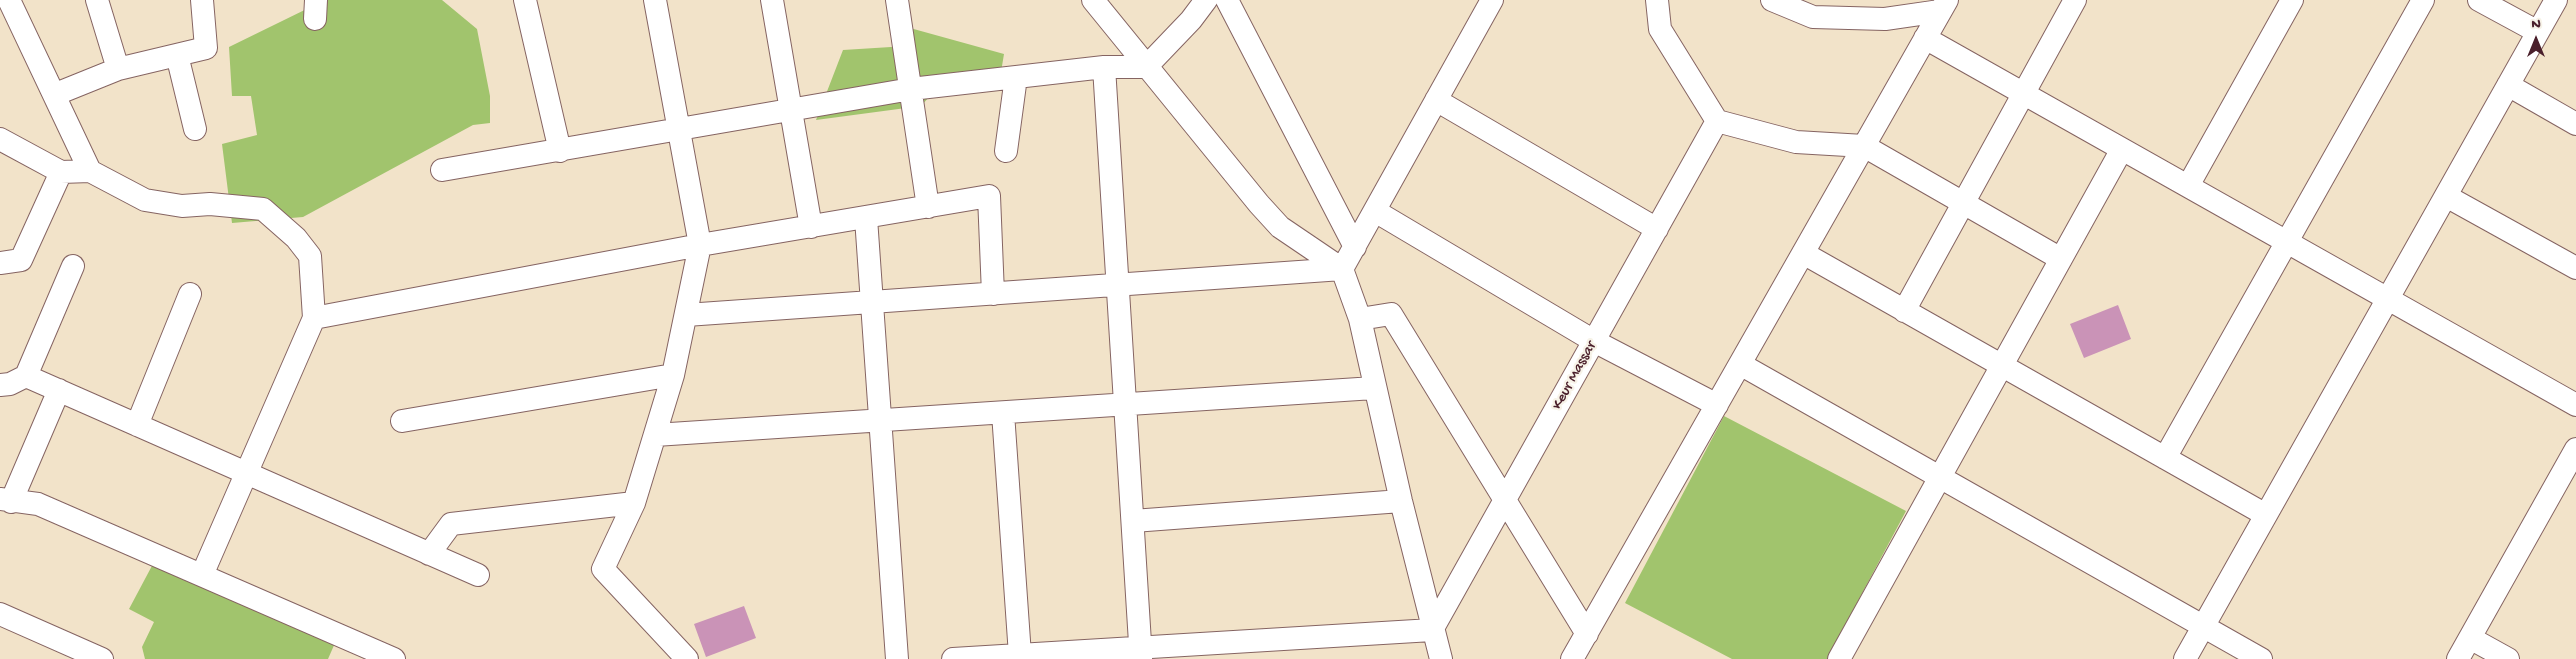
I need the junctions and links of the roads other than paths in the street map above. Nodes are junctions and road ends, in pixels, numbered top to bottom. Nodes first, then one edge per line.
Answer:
1 (9, 0) edge
2 (96, 0) edge
3 (202, 0) edge
4 (525, 0) edge
5 (656, 0) edge
6 (772, 0) edge
7 (897, 0) edge
8 (1093, 0) edge
9 (1206, 0) edge
10 (1227, 0) edge
11 (1492, 0) edge
12 (1657, 0) edge
13 (1772, 0) edge
14 (2074, 0) edge
15 (2292, 0) edge
16 (2423, 0) edge
17 (2480, 0) edge
18 (2556, 0) edge
19 (1944, 6) edge
20 (0, 18) edge
21 (24, 29) junction
22 (2538, 32) junction
23 (1925, 38) junction
24 (177, 55) junction
25 (1104, 67) junction
26 (1146, 67) junction
27 (118, 69) junction
28 (1016, 77) junction
29 (2508, 85) junction
30 (911, 89) junction
31 (56, 94) junction
32 (2023, 94) junction
33 (1436, 100) junction
34 (790, 110) junction
35 (1717, 122) junction
36 (2576, 124) edge
37 (195, 129) dead end
38 (679, 130) junction
39 (0, 139) edge
40 (1864, 146) junction
41 (2122, 149) junction
42 (560, 151) junction
43 (1006, 151) dead end
44 (442, 170) dead end
45 (90, 171) junction
46 (61, 172) junction
47 (2188, 186) junction
48 (2446, 196) junction
49 (1964, 202) junction
50 (928, 207) junction
51 (1375, 211) junction
52 (866, 218) junction
53 (811, 227) junction
54 (1657, 229) junction
55 (2287, 242) junction
56 (700, 245) junction
57 (1355, 247) junction
58 (1803, 254) junction
59 (2061, 259) junction
60 (0, 263) edge
61 (73, 266) dead end
62 (2576, 268) edge
63 (1342, 270) junction
64 (1118, 286) junction
65 (190, 294) dead end
66 (994, 294) junction
67 (2388, 299) junction
68 (872, 303) junction
69 (1904, 311) junction
70 (686, 315) junction
71 (314, 318) junction
72 (1360, 319) junction
73 (1594, 341) junction
74 (1740, 364) junction
75 (2002, 366) junction
76 (673, 375) junction
77 (26, 376) junction
78 (0, 386) edge
79 (1374, 388) junction
80 (59, 390) junction
81 (1125, 404) junction
82 (1716, 405) junction
83 (2576, 405) edge
84 (1003, 413) junction
85 (402, 421) dead end
86 (880, 422) junction
87 (137, 425) junction
88 (655, 436) junction
89 (2576, 449) edge
90 (2165, 458) junction
91 (246, 473) junction
92 (1940, 477) junction
93 (5, 500) edge
94 (1505, 500) junction
95 (1401, 502) junction
96 (634, 503) junction
97 (2266, 515) junction
98 (1132, 521) junction
99 (429, 554) junction
100 (202, 575) junction
101 (478, 575) dead end
102 (0, 614) edge
103 (2204, 626) junction
104 (1432, 630) junction
105 (1587, 634) junction
106 (2470, 638) junction
107 (1141, 653) edge
108 (1020, 655) junction
109 (383, 657) edge
110 (102, 659) edge
111 (687, 659) edge
112 (897, 659) edge
113 (953, 659) edge
114 (1441, 659) edge
115 (1572, 659) edge
116 (1839, 659) edge
117 (2185, 659) edge
118 (2261, 659) edge
119 (2458, 659) edge
120 (2508, 659) edge

1 - 21 street
2 - 27 street
3 - 24 street
4 - 42 street
5 - 38 street
6 - 34 street
7 - 30 street
8 - 26 street
9 - 26 street
10 - 57 street
11 - 33 street
12 - 35 street
13 - 19 street
14 - 32 street
15 - 47 street
16 - 55 street
17 - 22 street
18 - 22 street
19 - 23 street
20 - 21 street
21 - 31 street
22 - 29 street
23 - 32 street
23 - 40 street
24 - 27 street
24 - 37 street
25 - 26 street
25 - 28 street
25 - 64 street
26 - 63 street
27 - 31 street
28 - 30 street
28 - 43 street
29 - 36 street
29 - 48 street
30 - 34 street
30 - 50 street
31 - 45 street
32 - 41 street
32 - 49 street
33 - 51 street
33 - 54 street
34 - 38 street
34 - 53 street
35 - 40 street
35 - 54 street, Keur Massar
38 - 42 street
38 - 56 street
39 - 46 street
40 - 49 street
40 - 58 street
41 - 47 street
41 - 59 street
42 - 44 street
45 - 46 street
45 - 71 street
46 - 60 street
47 - 55 street
48 - 62 street
48 - 67 street
49 - 59 street
49 - 69 street
50 - 52 street
50 - 66 street
51 - 57 street
51 - 73 street
52 - 53 street
52 - 68 street
53 - 56 street
54 - 73 street, Keur Massar
55 - 67 street
55 - 90 street
56 - 70 street
56 - 71 street
57 - 63 street
58 - 69 street
58 - 74 street
59 - 75 street
61 - 77 street
63 - 64 street
63 - 72 street
64 - 66 street
64 - 81 street
65 - 87 street
66 - 68 street
67 - 83 street
67 - 97 street
68 - 70 street
68 - 86 street
69 - 75 street
70 - 76 street
71 - 91 street
72 - 79 street
72 - 94 street
73 - 82 street
73 - 94 street, Keur Massar
74 - 82 street
74 - 92 street
75 - 90 street
75 - 92 street
76 - 85 street
76 - 88 street
77 - 78 street
77 - 80 street
79 - 81 street
79 - 95 street
80 - 87 street
80 - 93 street
81 - 84 street
81 - 98 street
82 - 105 street
84 - 86 street
84 - 108 street
86 - 88 street
86 - 112 street
87 - 91 street
88 - 96 street
89 - 106 street
90 - 97 street
91 - 99 street
91 - 100 street
92 - 103 street
92 - 116 street
93 - 100 street
94 - 104 street, Keur Massar
94 - 105 street
95 - 98 street
95 - 104 street
96 - 99 street
96 - 111 street
97 - 103 street
98 - 107 street
99 - 101 street
100 - 109 street
102 - 110 street
103 - 117 street
103 - 118 street
104 - 107 street
104 - 114 street
105 - 115 street
106 - 119 street
106 - 120 street
107 - 108 street
108 - 113 street

